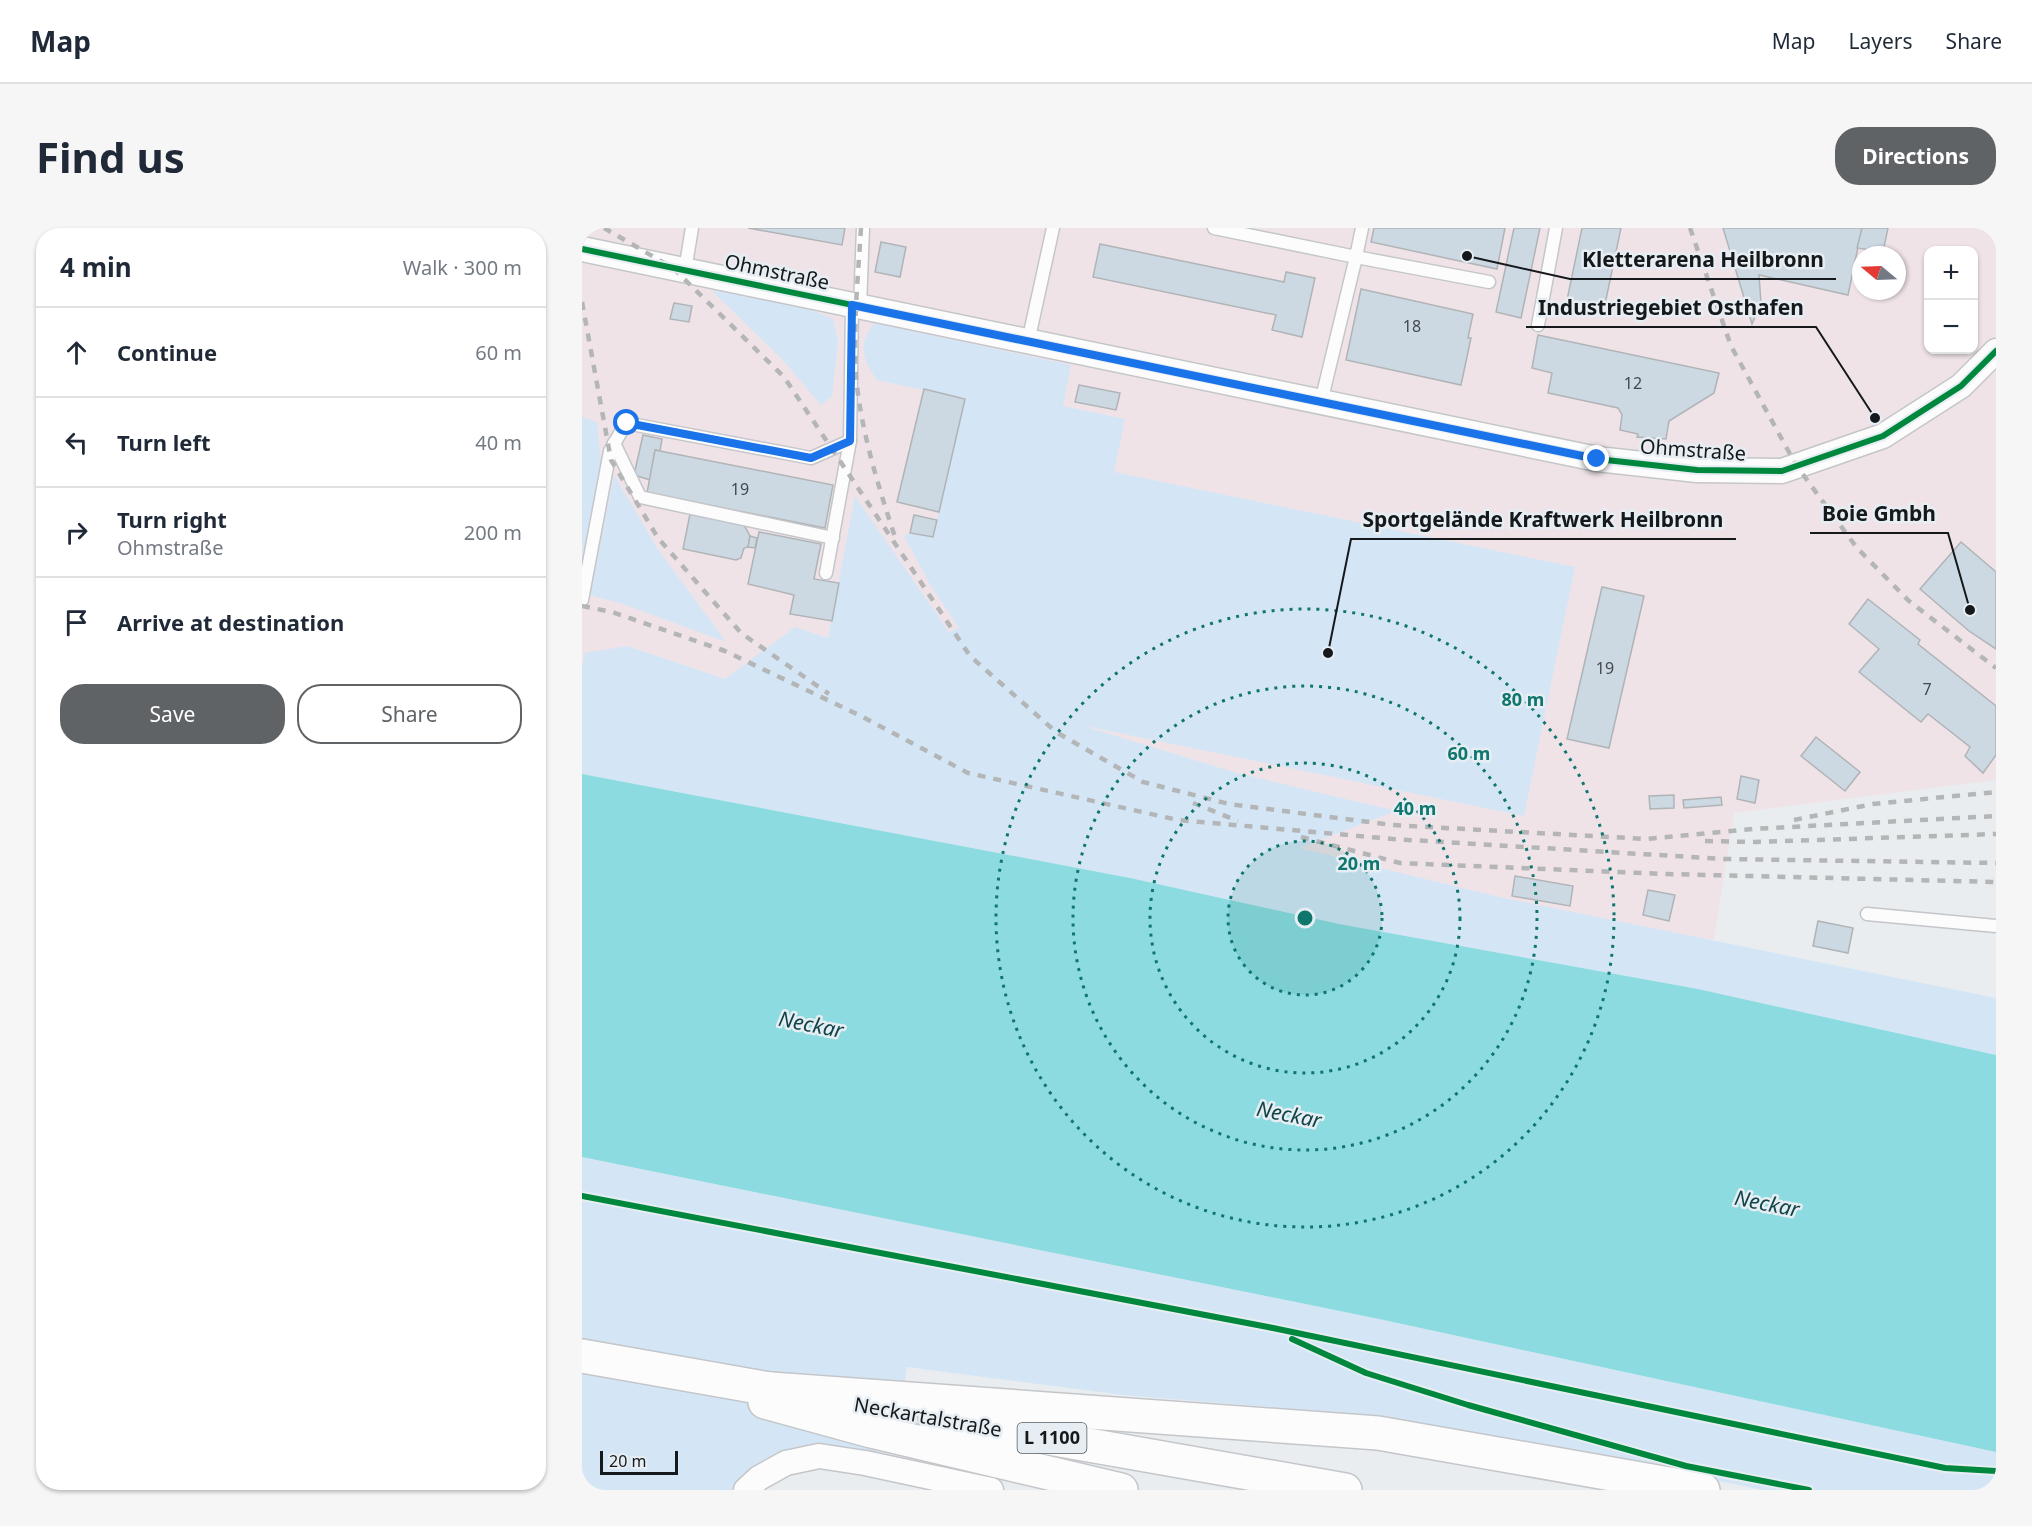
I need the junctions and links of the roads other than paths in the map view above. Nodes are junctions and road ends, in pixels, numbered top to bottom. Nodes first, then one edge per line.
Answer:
1 (692, 228) edge
2 (863, 228) edge
3 (1053, 228) edge
4 (1214, 228) edge
5 (1362, 228) edge
6 (1556, 228) edge
7 (582, 249) edge
8 (1356, 257) junction
9 (685, 270) junction
10 (1489, 282) dead end
11 (856, 306) junction
12 (1538, 325) dead end
13 (1029, 342) junction
14 (1996, 351) edge
15 (1321, 402) junction
16 (850, 441) junction
17 (614, 443) junction
18 (833, 538) junction
19 (826, 573) dead end
20 (582, 600) edge
21 (1868, 914) dead end
22 (1996, 927) edge
23 (582, 1356) edge
24 (639, 1367) junction
25 (759, 1388) junction
26 (746, 1490) edge
27 (991, 1490) edge
28 (1121, 1490) edge
29 (1345, 1490) edge
30 (1703, 1490) edge

1 - 9 lane
2 - 11 lane
3 - 13 lane
4 - 8 lane
5 - 8 lane
6 - 12 lane
7 - 9 street, Ohmstraße
8 - 10 lane
8 - 15 lane
9 - 11 street, Ohmstraße
11 - 13 street, Ohmstraße
11 - 16 lane
13 - 15 street, Ohmstraße
14 - 15 street, Ohmstraße
16 - 17 lane
16 - 18 lane
17 - 18 lane
17 - 20 lane
18 - 19 lane
21 - 22 lane
23 - 24 main road, Neckartalstraße / L 1100
24 - 25 main road, Neckartalstraße / L 1100
24 - 28 main road
25 - 29 main road, Neckartalstraße / L 1100
25 - 30 main road
26 - 27 street

